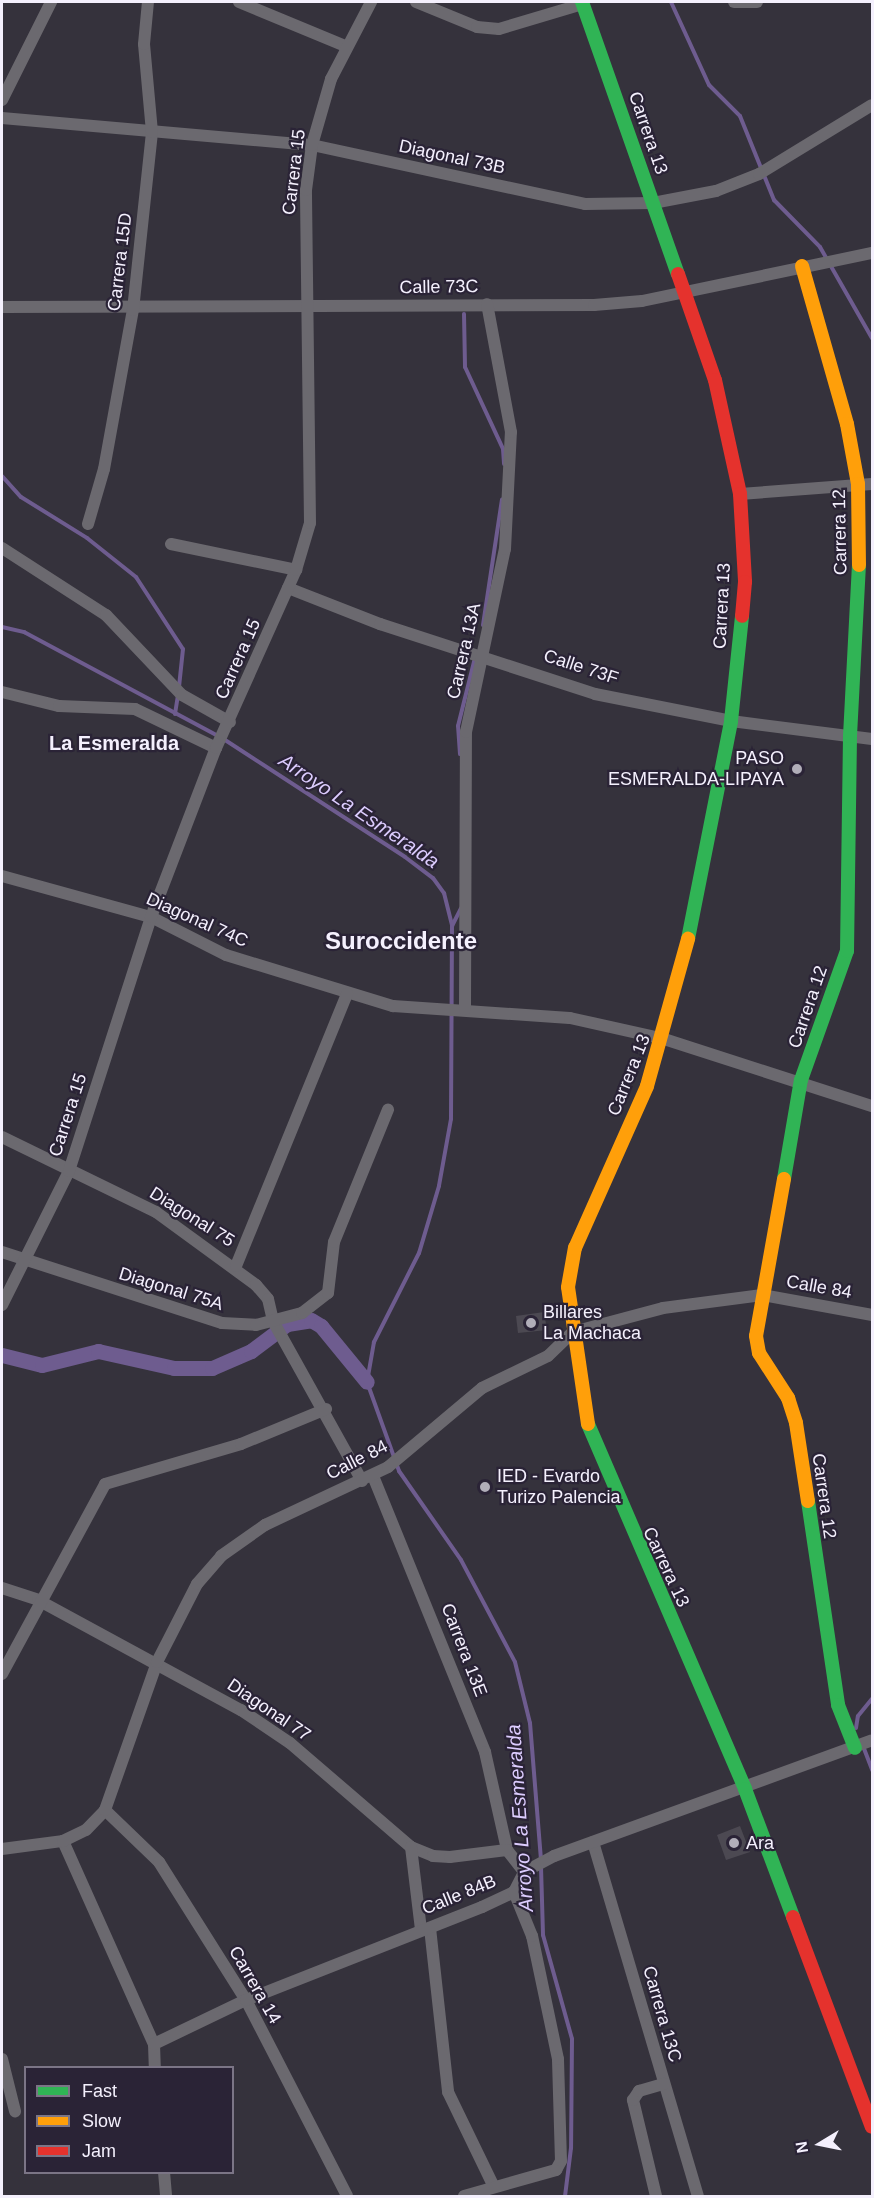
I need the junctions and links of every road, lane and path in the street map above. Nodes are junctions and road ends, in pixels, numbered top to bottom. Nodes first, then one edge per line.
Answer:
1 (51, 2) edge
2 (148, 2) edge
3 (239, 2) edge
4 (371, 2) edge
5 (416, 2) edge
6 (734, 2) edge
7 (757, 2) edge
8 (583, 3) edge
9 (345, 46) junction
10 (2, 100) edge
11 (873, 105) edge
12 (2, 118) edge
13 (152, 132) junction
14 (312, 145) junction
15 (653, 203) junction
16 (873, 253) edge
17 (802, 266) junction
18 (685, 292) junction
19 (487, 304) junction
20 (305, 306) junction
21 (2, 307) edge
22 (133, 310) junction
23 (865, 484) edge
24 (740, 494) junction
25 (88, 524) dead end
26 (171, 544) dead end
27 (2, 548) edge
28 (296, 570) junction
29 (288, 588) junction
30 (481, 655) junction
31 (2, 692) edge
32 (731, 720) junction
33 (229, 723) junction
34 (850, 736) junction
35 (873, 739) edge
36 (218, 746) junction
37 (2, 876) edge
38 (151, 917) junction
39 (347, 994) junction
40 (458, 1008) junction
41 (664, 1039) junction
42 (801, 1080) junction
43 (873, 1106) edge
44 (388, 1110) dead end
45 (2, 1137) edge
46 (69, 1171) junction
47 (2, 1252) edge
48 (23, 1258) junction
49 (236, 1266) junction
50 (762, 1295) junction
51 (2, 1305) edge
52 (873, 1315) edge
53 (277, 1327) junction
54 (573, 1332) junction
55 (326, 1409) junction
56 (368, 1478) junction
57 (2, 1588) edge
58 (38, 1600) junction
59 (157, 1662) junction
60 (2, 1674) edge
61 (863, 1744) edge
62 (745, 1789) junction
63 (105, 1810) junction
64 (63, 1841) junction
65 (593, 1842) junction
66 (411, 1846) junction
67 (2, 1849) edge
68 (507, 1850) junction
69 (528, 1869) junction
70 (514, 1892) junction
71 (426, 1929) junction
72 (246, 2000) junction
73 (153, 2044) junction
74 (2, 2059) edge
75 (155, 2066) edge
76 (664, 2084) junction
77 (869, 2110) edge
78 (15, 2111) dead end
79 (873, 2127) edge
80 (164, 2174) edge
81 (493, 2185) junction
82 (166, 2196) edge
83 (347, 2196) edge
84 (464, 2196) edge
85 (656, 2196) edge
86 (698, 2196) edge

1 - 10 street
2 - 13 street, Carrera 15D
3 - 9 street
4 - 9 street, Carrera 15
5 - 8 street
6 - 7 street
8 - 15 street, Carrera 13
9 - 14 street, Carrera 15
11 - 15 street, Diagonal 73B
12 - 13 street, Diagonal 73B
13 - 14 street, Diagonal 73B
13 - 22 street, Carrera 15D
14 - 15 street, Diagonal 73B
14 - 20 street, Carrera 15
15 - 18 street, Carrera 13
16 - 17 street, Calle 73C
17 - 18 street, Calle 73C
17 - 23 street, Carrera 12
18 - 19 street, Calle 73C
18 - 24 street, Carrera 13
19 - 20 street, Calle 73C
19 - 30 street, Carrera 13A
20 - 22 street, Calle 73C
20 - 28 street, Carrera 15
21 - 22 street, Calle 73C
22 - 25 street, Carrera 15D
23 - 24 street
23 - 34 street, Carrera 12
24 - 32 street, Carrera 13
26 - 28 street
27 - 33 street
28 - 29 street, Carrera 15
29 - 30 street, Calle 73F
29 - 33 street, Carrera 15
30 - 32 street, Calle 73F
30 - 40 street, Carrera 13A
31 - 36 street
32 - 34 street, Calle 73F
32 - 41 street, Carrera 13
33 - 36 street, Carrera 15
34 - 35 street, Calle 73F
34 - 42 street, Carrera 12
36 - 38 street, Carrera 15
37 - 38 street, Diagonal 74C
38 - 39 street, Diagonal 74C
38 - 46 street, Carrera 15
39 - 40 street, Diagonal 74C
39 - 49 street
40 - 41 street, Diagonal 74C
41 - 42 street, Diagonal 74C
41 - 54 street, Carrera 13
42 - 43 street, Diagonal 74C
42 - 50 street, Carrera 12
44 - 53 street, Diagonal 75A
45 - 46 street, Diagonal 75
46 - 48 street, Carrera 15
46 - 49 street, Diagonal 75
47 - 48 street, Diagonal 75A
48 - 51 street, Carrera 15
48 - 53 street, Diagonal 75A
49 - 53 street, Diagonal 75
50 - 52 street, Calle 84
50 - 54 street, Calle 84
50 - 61 street, Carrera 12
53 - 55 street, Carrera 13E
54 - 56 street, Calle 84
54 - 62 street, Carrera 13
55 - 56 street, Carrera 13E
55 - 58 street
56 - 59 street, Calle 84
56 - 68 street, Carrera 13E
57 - 58 street, Diagonal 77
58 - 59 street, Diagonal 77
58 - 60 street
59 - 63 street, Calle 84
59 - 66 street, Diagonal 77
61 - 62 street
62 - 65 street
62 - 77 street, Carrera 13
63 - 64 street, Calle 84
63 - 72 street, Carrera 14
64 - 67 street, Calle 84
64 - 73 street
65 - 69 street
65 - 76 street, Carrera 13C
66 - 68 street, Diagonal 77
66 - 71 street
68 - 69 street, Carrera 13E
69 - 70 street, Calle 84B
70 - 71 street, Calle 84B
70 - 81 street
71 - 72 street, Calle 84B
71 - 81 street
72 - 73 street, Calle 84B
72 - 83 street, Carrera 14
73 - 75 street
74 - 78 street
76 - 85 street
76 - 86 street, Carrera 13C
77 - 79 street, Carrera 13
80 - 82 street
81 - 84 street

